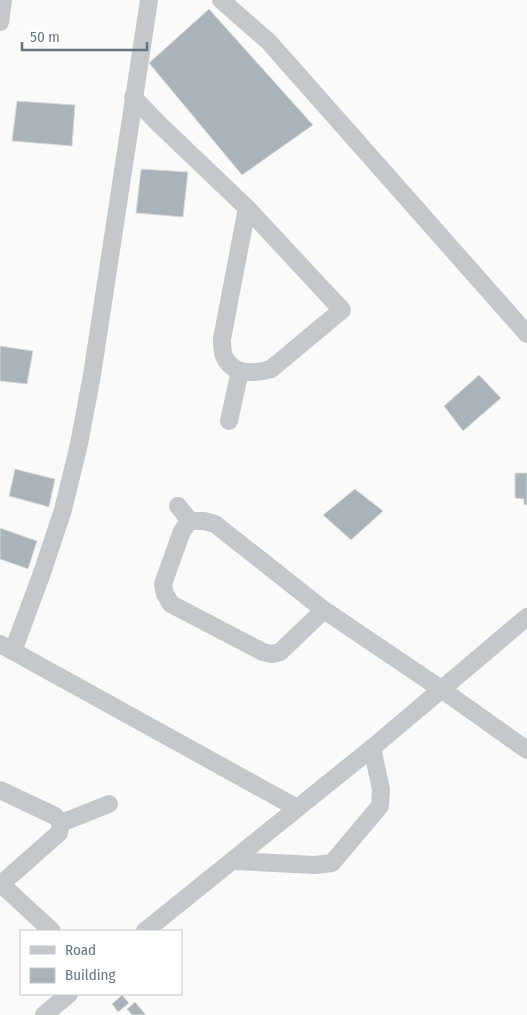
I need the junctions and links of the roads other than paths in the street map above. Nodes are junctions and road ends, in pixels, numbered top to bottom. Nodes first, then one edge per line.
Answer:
1 (3, 0) edge
2 (149, 0) edge
3 (221, 0) edge
4 (0, 22) edge
5 (133, 97) junction
6 (247, 208) junction
7 (527, 334) edge
8 (240, 371) junction
9 (230, 421) dead end
10 (178, 506) dead end
11 (190, 521) junction
12 (324, 610) junction
13 (527, 618) edge
14 (6, 648) edge
15 (441, 689) junction
16 (372, 748) junction
17 (527, 750) edge
18 (0, 790) edge
19 (109, 804) dead end
20 (297, 808) junction
21 (61, 823) junction
22 (234, 861) junction
23 (1, 883) edge
24 (51, 930) edge
25 (146, 930) edge
26 (68, 995) edge
27 (44, 1015) edge

1 - 4 street
2 - 5 street
3 - 7 street
5 - 6 street
5 - 14 street
6 - 8 street
6 - 8 street
8 - 9 street
10 - 11 street
11 - 12 street
11 - 12 street
12 - 15 street
13 - 15 street
14 - 20 street
15 - 16 street
15 - 17 street
16 - 20 street
16 - 22 street
18 - 21 street
19 - 21 street
20 - 22 street
21 - 23 street
22 - 25 street
23 - 24 street
26 - 27 street

